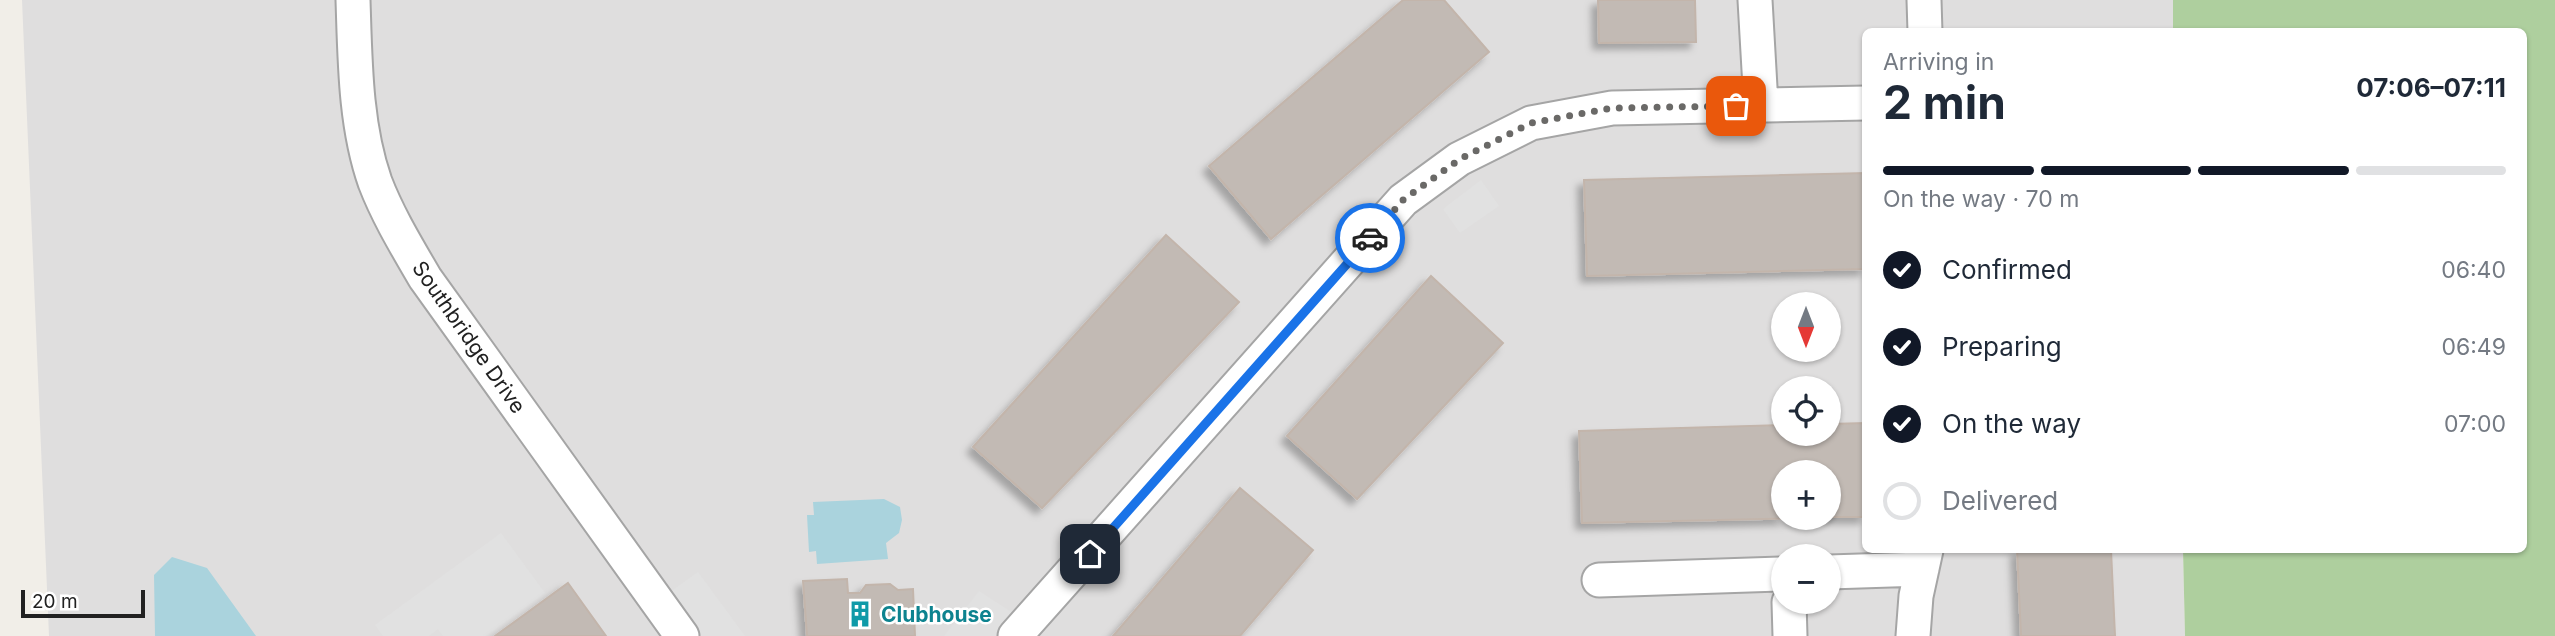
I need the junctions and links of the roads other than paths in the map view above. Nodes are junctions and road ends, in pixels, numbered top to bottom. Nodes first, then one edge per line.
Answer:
1 (353, 0) edge
2 (1755, 0) edge
3 (1924, 0) edge
4 (1925, 28) edge
5 (1862, 103) edge
6 (1761, 105) junction
7 (1924, 559) edge
8 (1841, 570) edge
9 (1771, 574) edge
10 (1599, 580) dead end
11 (1789, 614) edge
12 (682, 636) edge
13 (1015, 636) edge
14 (1790, 636) edge
15 (1913, 636) edge

1 - 12 street, Southbridge Drive
2 - 6 street
3 - 4 street
5 - 6 street
6 - 13 street
7 - 8 street
7 - 15 street
9 - 10 street
11 - 14 street

